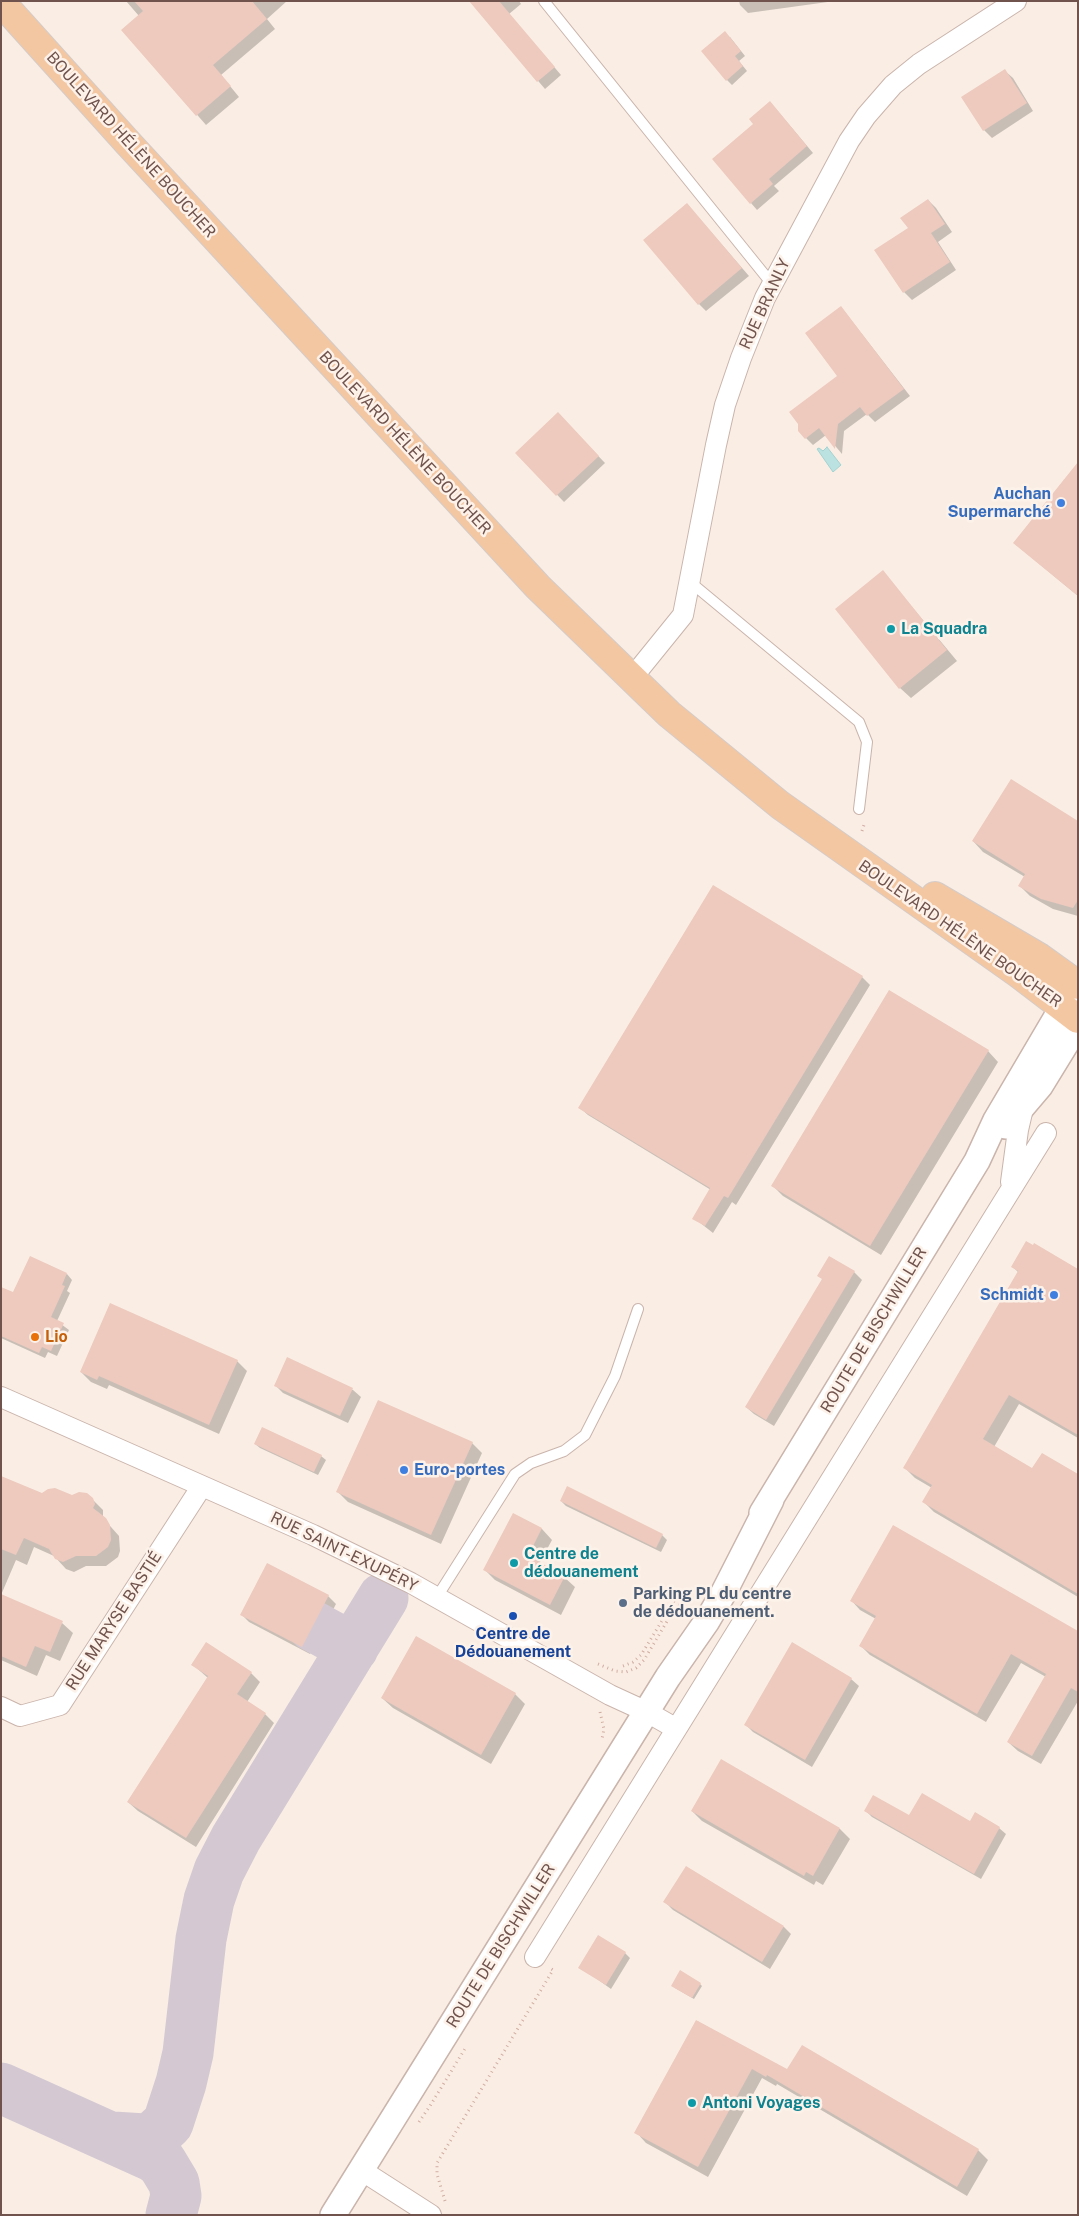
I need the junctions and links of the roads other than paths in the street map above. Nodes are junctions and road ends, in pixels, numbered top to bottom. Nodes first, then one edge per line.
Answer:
1 (544, 1) edge
2 (1016, 1) edge
3 (1, 2) edge
4 (772, 284) junction
5 (690, 581) junction
6 (632, 678) junction
7 (859, 809) dead end
8 (854, 840) junction
9 (1077, 984) edge
10 (1073, 1017) edge
11 (1024, 1104) junction
12 (1046, 1133) dead end
13 (977, 1161) junction
14 (1010, 1188) junction
15 (638, 1309) dead end
16 (1, 1397) edge
17 (202, 1486) junction
18 (437, 1597) junction
19 (1, 1708) edge
20 (647, 1712) junction
21 (675, 1728) junction
22 (535, 1957) road end
23 (361, 2170) junction
24 (440, 2211) edge
25 (333, 2215) edge

1 - 4 lane
2 - 4 street, RUE BRANLY
3 - 6 main road, BOULEVARD HÉLÈNE BOUCHER
4 - 5 street, RUE BRANLY
5 - 6 street, RUE BRANLY
5 - 7 lane
6 - 8 main road, BOULEVARD HÉLÈNE BOUCHER
8 - 9 main road, BOULEVARD HÉLÈNE BOUCHER
8 - 10 main road, BOULEVARD HÉLÈNE BOUCHER
9 - 10 street, ROUTE DE BISCHWILLER
10 - 11 street, ROUTE DE BISCHWILLER
10 - 13 street, ROUTE DE BISCHWILLER
11 - 13 street, ROUTE DE BISCHWILLER
11 - 14 street
12 - 14 street
13 - 20 street, ROUTE DE BISCHWILLER
14 - 21 street
15 - 18 lane
16 - 17 street, RUE SAINT-EXUPÉRY
17 - 18 street, RUE SAINT-EXUPÉRY
17 - 19 street, RUE MARYSE BASTIÉ
18 - 20 street, RUE SAINT-EXUPÉRY
20 - 21 street, RUE SAINT-EXUPÉRY
20 - 23 street, ROUTE DE BISCHWILLER
21 - 22 street
23 - 24 street
23 - 25 street, ROUTE DE BISCHWILLER

